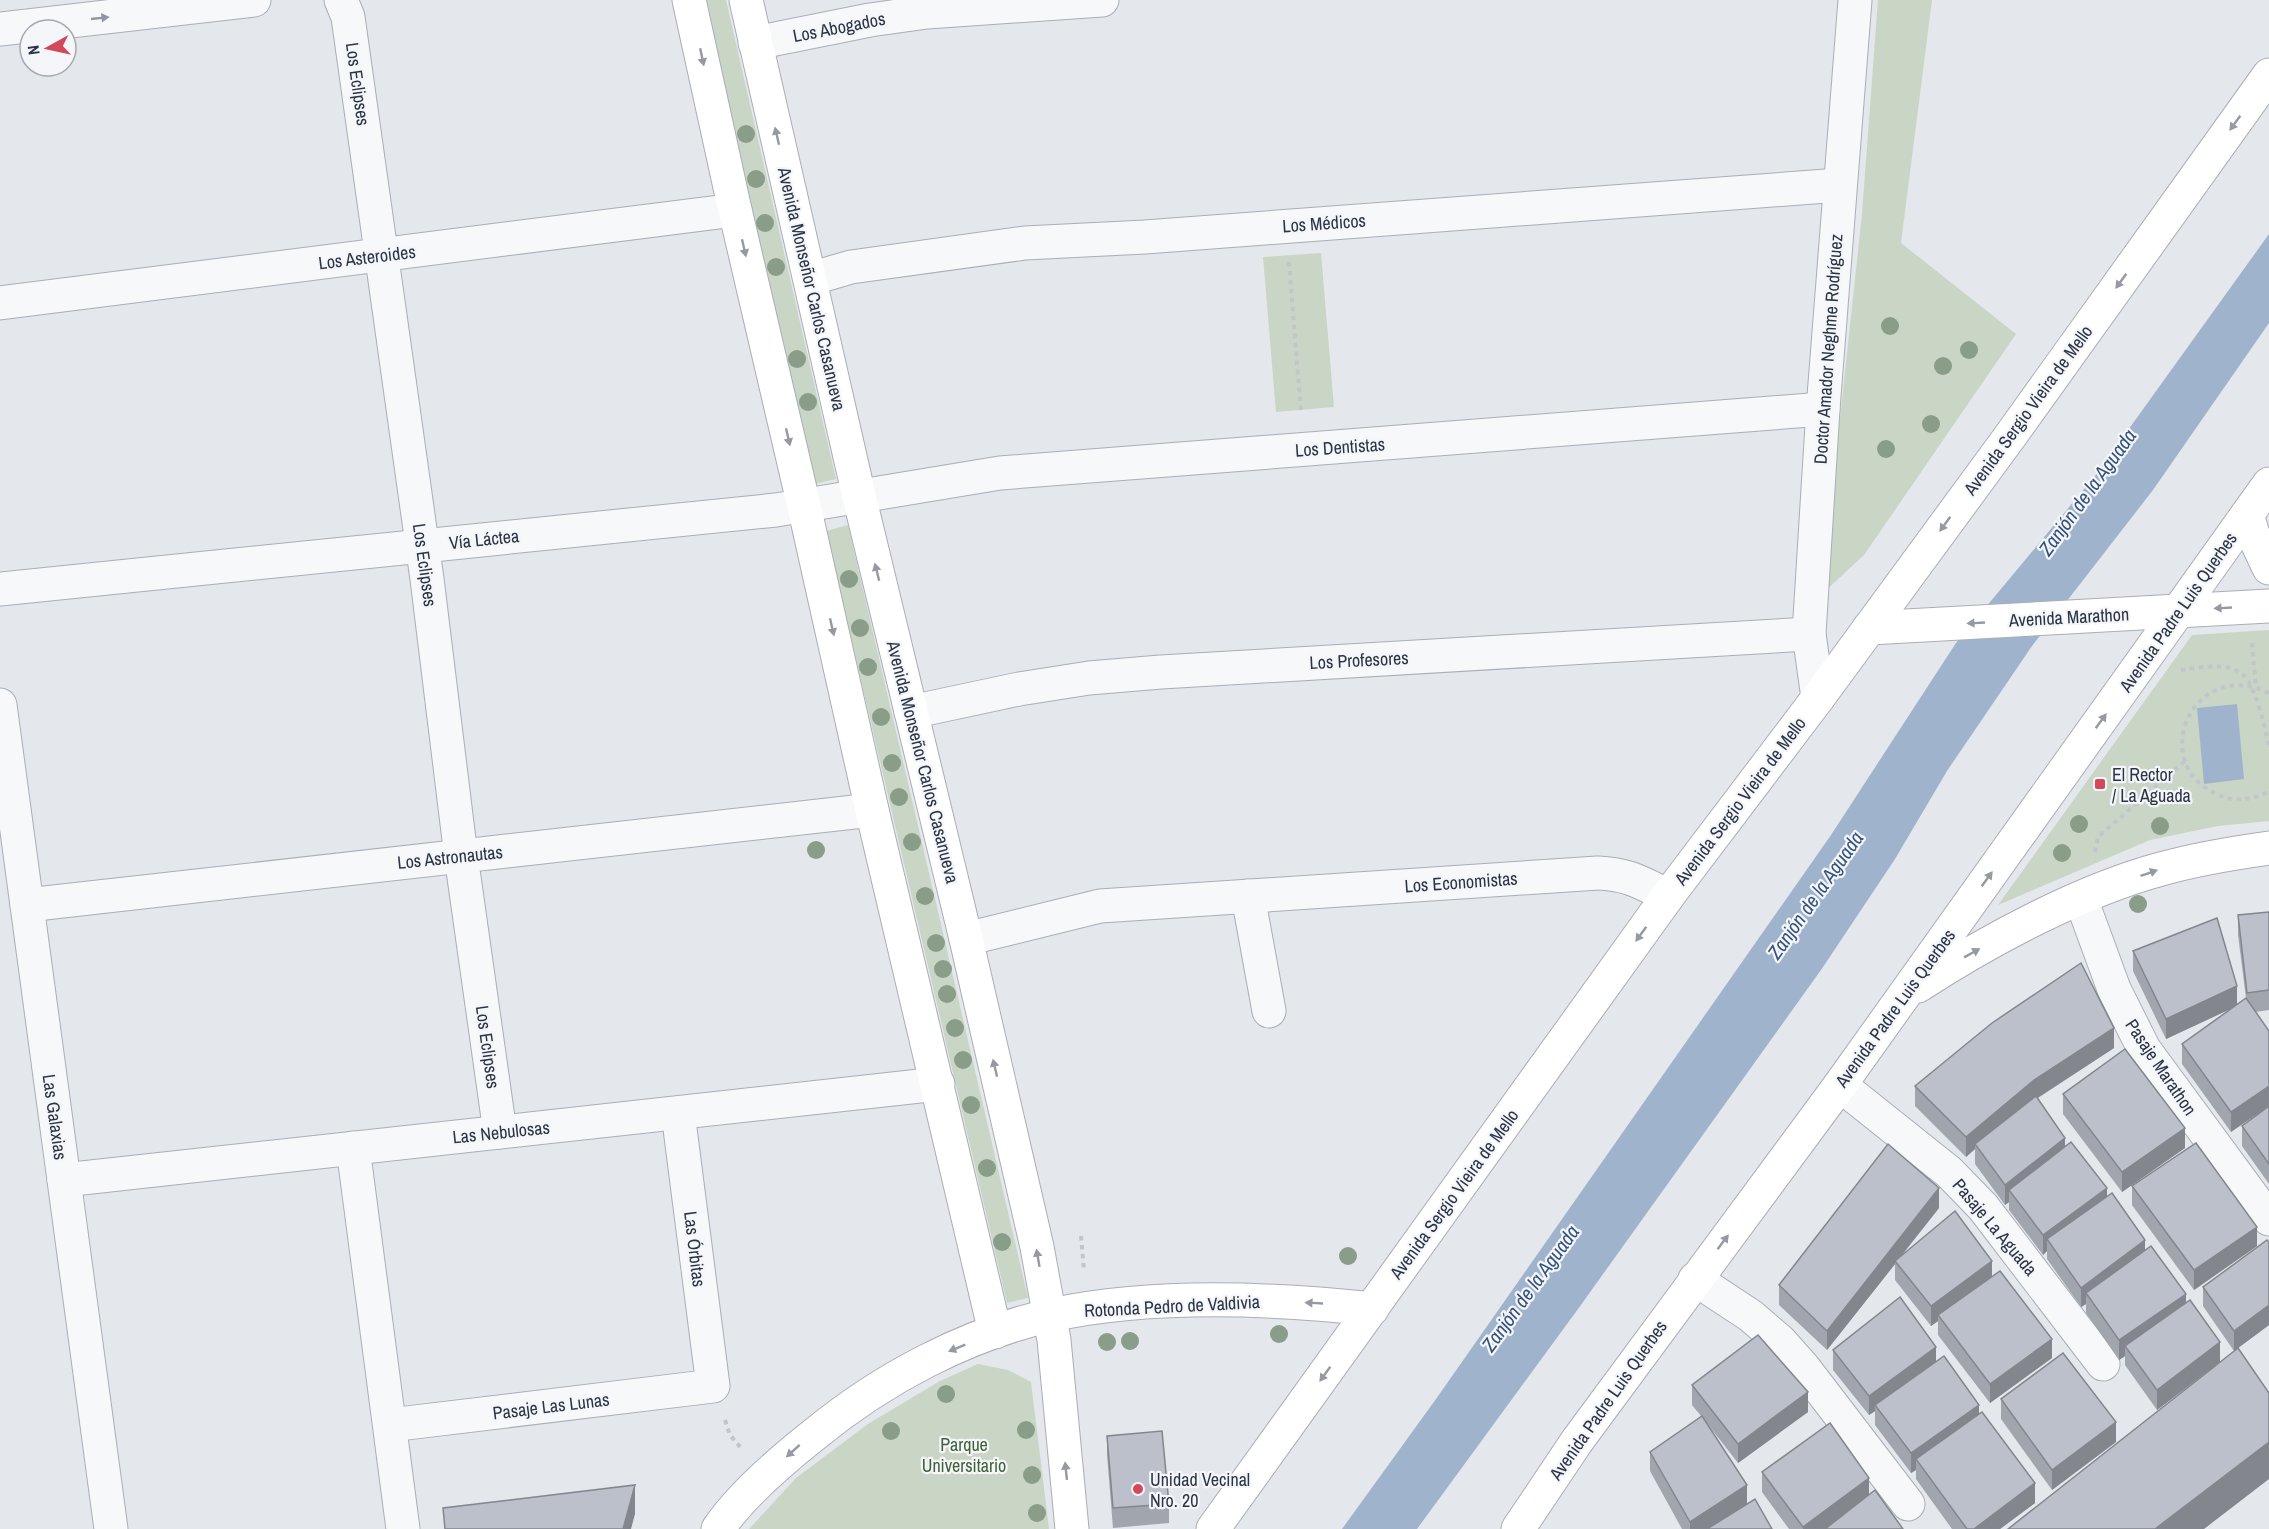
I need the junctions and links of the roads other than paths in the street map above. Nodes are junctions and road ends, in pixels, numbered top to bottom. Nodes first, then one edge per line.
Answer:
1 (255, 0) edge
2 (341, 0) edge
3 (689, 0) edge
4 (746, 0) edge
5 (1102, 0) edge
6 (1855, 0) edge
7 (166, 5) edge
8 (0, 29) edge
9 (755, 44) junction
10 (2269, 75) edge
11 (1840, 185) junction
12 (735, 210) junction
13 (382, 255) junction
14 (810, 279) junction
15 (0, 303) edge
16 (1823, 409) junction
17 (2269, 484) edge
18 (859, 496) junction
19 (804, 506) junction
20 (2247, 515) junction
21 (422, 545) junction
22 (2269, 568) edge
23 (0, 589) edge
24 (2269, 606) edge
25 (2177, 611) junction
26 (1869, 628) junction
27 (1809, 634) junction
28 (1818, 698) junction
29 (0, 705) edge
30 (911, 712) junction
31 (872, 810) junction
32 (2269, 848) edge
33 (461, 856) junction
34 (2089, 895) junction
35 (1248, 896) junction
36 (1668, 896) junction
37 (27, 905) junction
38 (966, 939) junction
39 (1904, 995) junction
40 (1269, 1011) dead end
41 (938, 1084) junction
42 (1840, 1085) junction
43 (678, 1113) junction
44 (500, 1132) junction
45 (353, 1148) junction
46 (64, 1180) junction
47 (2269, 1219) edge
48 (1695, 1279) junction
49 (1372, 1309) junction
50 (1049, 1316) junction
51 (995, 1332) junction
52 (2103, 1364) dead end
53 (713, 1386) joint
54 (390, 1425) junction
55 (1908, 1504) dead end
56 (111, 1529) edge
57 (403, 1529) edge
58 (718, 1529) edge
59 (1072, 1529) edge
60 (1213, 1529) edge
61 (1518, 1529) edge

1 - 7 street
2 - 13 street, Los Eclipses
3 -> 12 main road
4 - 9 main road, Avenida Monseñor Carlos Casanueva
5 - 9 street, Los Abogados
6 - 11 street, Doctor Amador Neghme Rodríguez
8 -> 7 street
14 -> 9 main road, Avenida Monseñor Carlos Casanueva
10 -> 26 main road, Avenida Sergio Vieira de Mello
11 - 14 street, Los Médicos
11 - 16 street, Doctor Amador Neghme Rodríguez
12 - 13 street, Los Asteroides
12 -> 19 main road
13 - 15 street, Los Asteroides
13 - 21 street, Los Eclipses
14 - 18 main road, Avenida Monseñor Carlos Casanueva
16 - 18 street, Los Dentistas
16 - 27 street, Doctor Amador Neghme Rodríguez
17 - 20 main road, Avenida Padre Luis Querbes
18 - 19 street, Vía Láctea
30 -> 18 main road, Avenida Monseñor Carlos Casanueva
19 - 21 street, Vía Láctea
19 -> 31 main road
20 - 22 main road
20 - 25 main road, Avenida Padre Luis Querbes
21 - 23 street, Vía Láctea
21 - 33 street, Los Eclipses
24 -> 25 main road, Avenida Marathon
25 -> 26 main road, Avenida Marathon
39 -> 25 main road, Avenida Padre Luis Querbes
26 - 28 main road, Avenida Sergio Vieira de Mello
27 - 28 street, Doctor Amador Neghme Rodríguez
27 - 30 street, Los Profesores
28 - 36 main road, Avenida Sergio Vieira de Mello
29 - 37 street, Las Galaxias
30 - 38 main road, Avenida Monseñor Carlos Casanueva
31 - 33 street, Los Astronautas
31 - 41 main road
34 -> 32 main road
33 - 37 street, Los Astronautas
33 - 44 street, Los Eclipses
39 -> 34 main road
34 - 47 street, Pasaje Marathon
35 - 36 street, Los Economistas
35 - 38 street, Los Economistas
35 - 40 street
36 -> 49 main road, Avenida Sergio Vieira de Mello
37 - 46 street, Las Galaxias
50 -> 38 main road, Avenida Monseñor Carlos Casanueva
39 - 42 main road, Avenida Padre Luis Querbes
41 - 43 street, Las Nebulosas
41 - 51 main road
48 -> 42 main road, Avenida Padre Luis Querbes
42 - 52 street, Pasaje La Aguada
43 - 44 street, Las Nebulosas
43 - 53 street, Las Órbitas
44 - 45 street, Las Nebulosas
45 - 46 street, Las Nebulosas
45 - 54 street
46 - 56 street, Las Galaxias
48 - 55 street
48 - 61 main road, Avenida Padre Luis Querbes
49 -> 50 main road, Rotonda Pedro de Valdivia
49 -> 60 main road, Avenida Sergio Vieira de Mello
50 - 51 main road, Rotonda Pedro de Valdivia
59 -> 50 main road, Avenida Monseñor Carlos Casanueva
51 -> 58 main road, Rotonda Pedro de Valdivia
53 - 54 street, Pasaje Las Lunas
54 - 57 street

